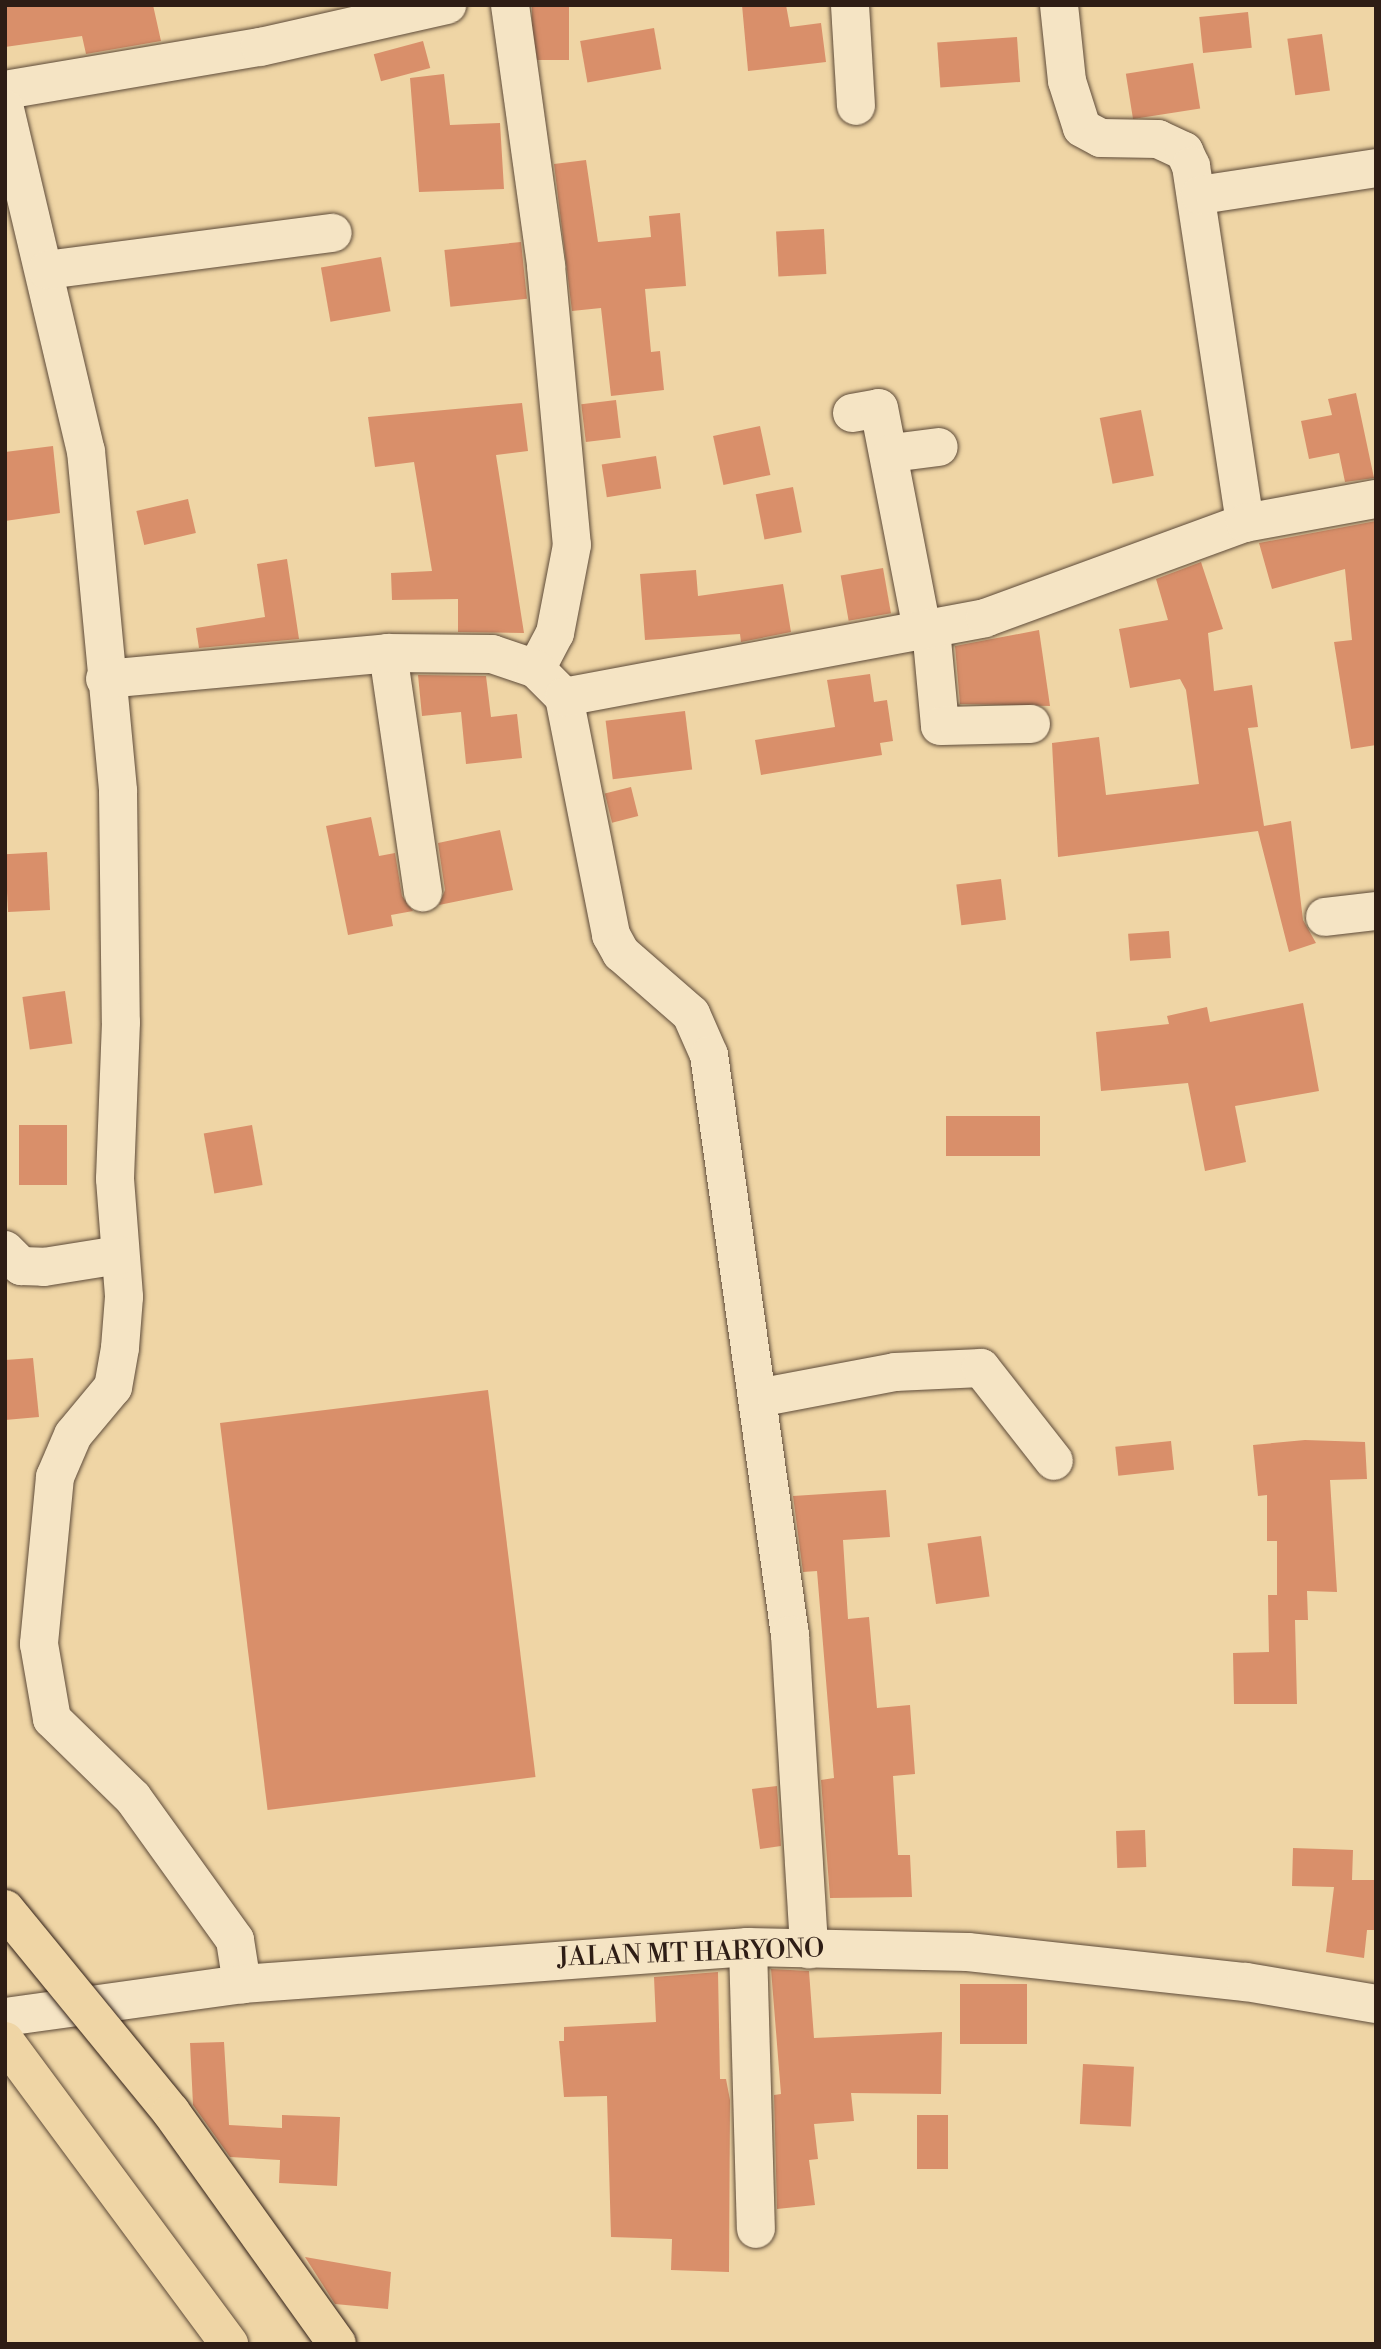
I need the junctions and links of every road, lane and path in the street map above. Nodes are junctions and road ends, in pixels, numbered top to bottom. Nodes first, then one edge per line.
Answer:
1 (447, 5) edge
2 (510, 5) edge
3 (850, 5) edge
4 (1059, 5) edge
5 (5, 90) edge
6 (856, 106) dead end
7 (5, 109) edge
8 (1376, 168) edge
9 (1200, 195) junction
10 (333, 233) dead end
11 (47, 270) junction
12 (852, 413) dead end
13 (939, 447) dead end
14 (892, 453) junction
15 (1376, 499) edge
16 (1245, 523) junction
17 (926, 629) junction
18 (388, 653) junction
19 (536, 668) junction
20 (106, 680) junction
21 (565, 697) junction
22 (1031, 724) dead end
23 (423, 892) dead end
24 (1376, 911) edge
25 (1325, 917) dead end
26 (5, 1250) edge
27 (119, 1255) junction
28 (758, 1398) junction
29 (1055, 1461) dead end
30 (5, 1909) edge
31 (748, 1947) junction
32 (809, 1949) junction
33 (243, 1984) junction
34 (1376, 2004) edge
35 (5, 2017) edge
36 (5, 2041) edge
37 (756, 2229) dead end
38 (229, 2344) edge
39 (337, 2344) edge

1 - 5 street
2 - 19 street
3 - 6 street
4 - 9 street
7 - 11 street
8 - 9 street
9 - 16 street
10 - 11 street
11 - 20 street
12 - 14 street
13 - 14 street
14 - 17 street
15 - 16 street
16 - 17 street
17 - 21 street
17 - 22 street
18 - 19 street
18 - 20 street
18 - 23 street
19 - 21 street
20 - 27 street
21 - 28 street
24 - 25 street
26 - 27 street
27 - 33 street
28 - 29 street
28 - 32 street
30 - 39 highway, bridge
31 - 32 street, JALAN MT HARYONO
31 - 33 street, JALAN MT HARYONO
31 - 37 street
32 - 34 street, JALAN MT HARYONO
33 - 35 street, JALAN MT HARYONO
36 - 38 highway

